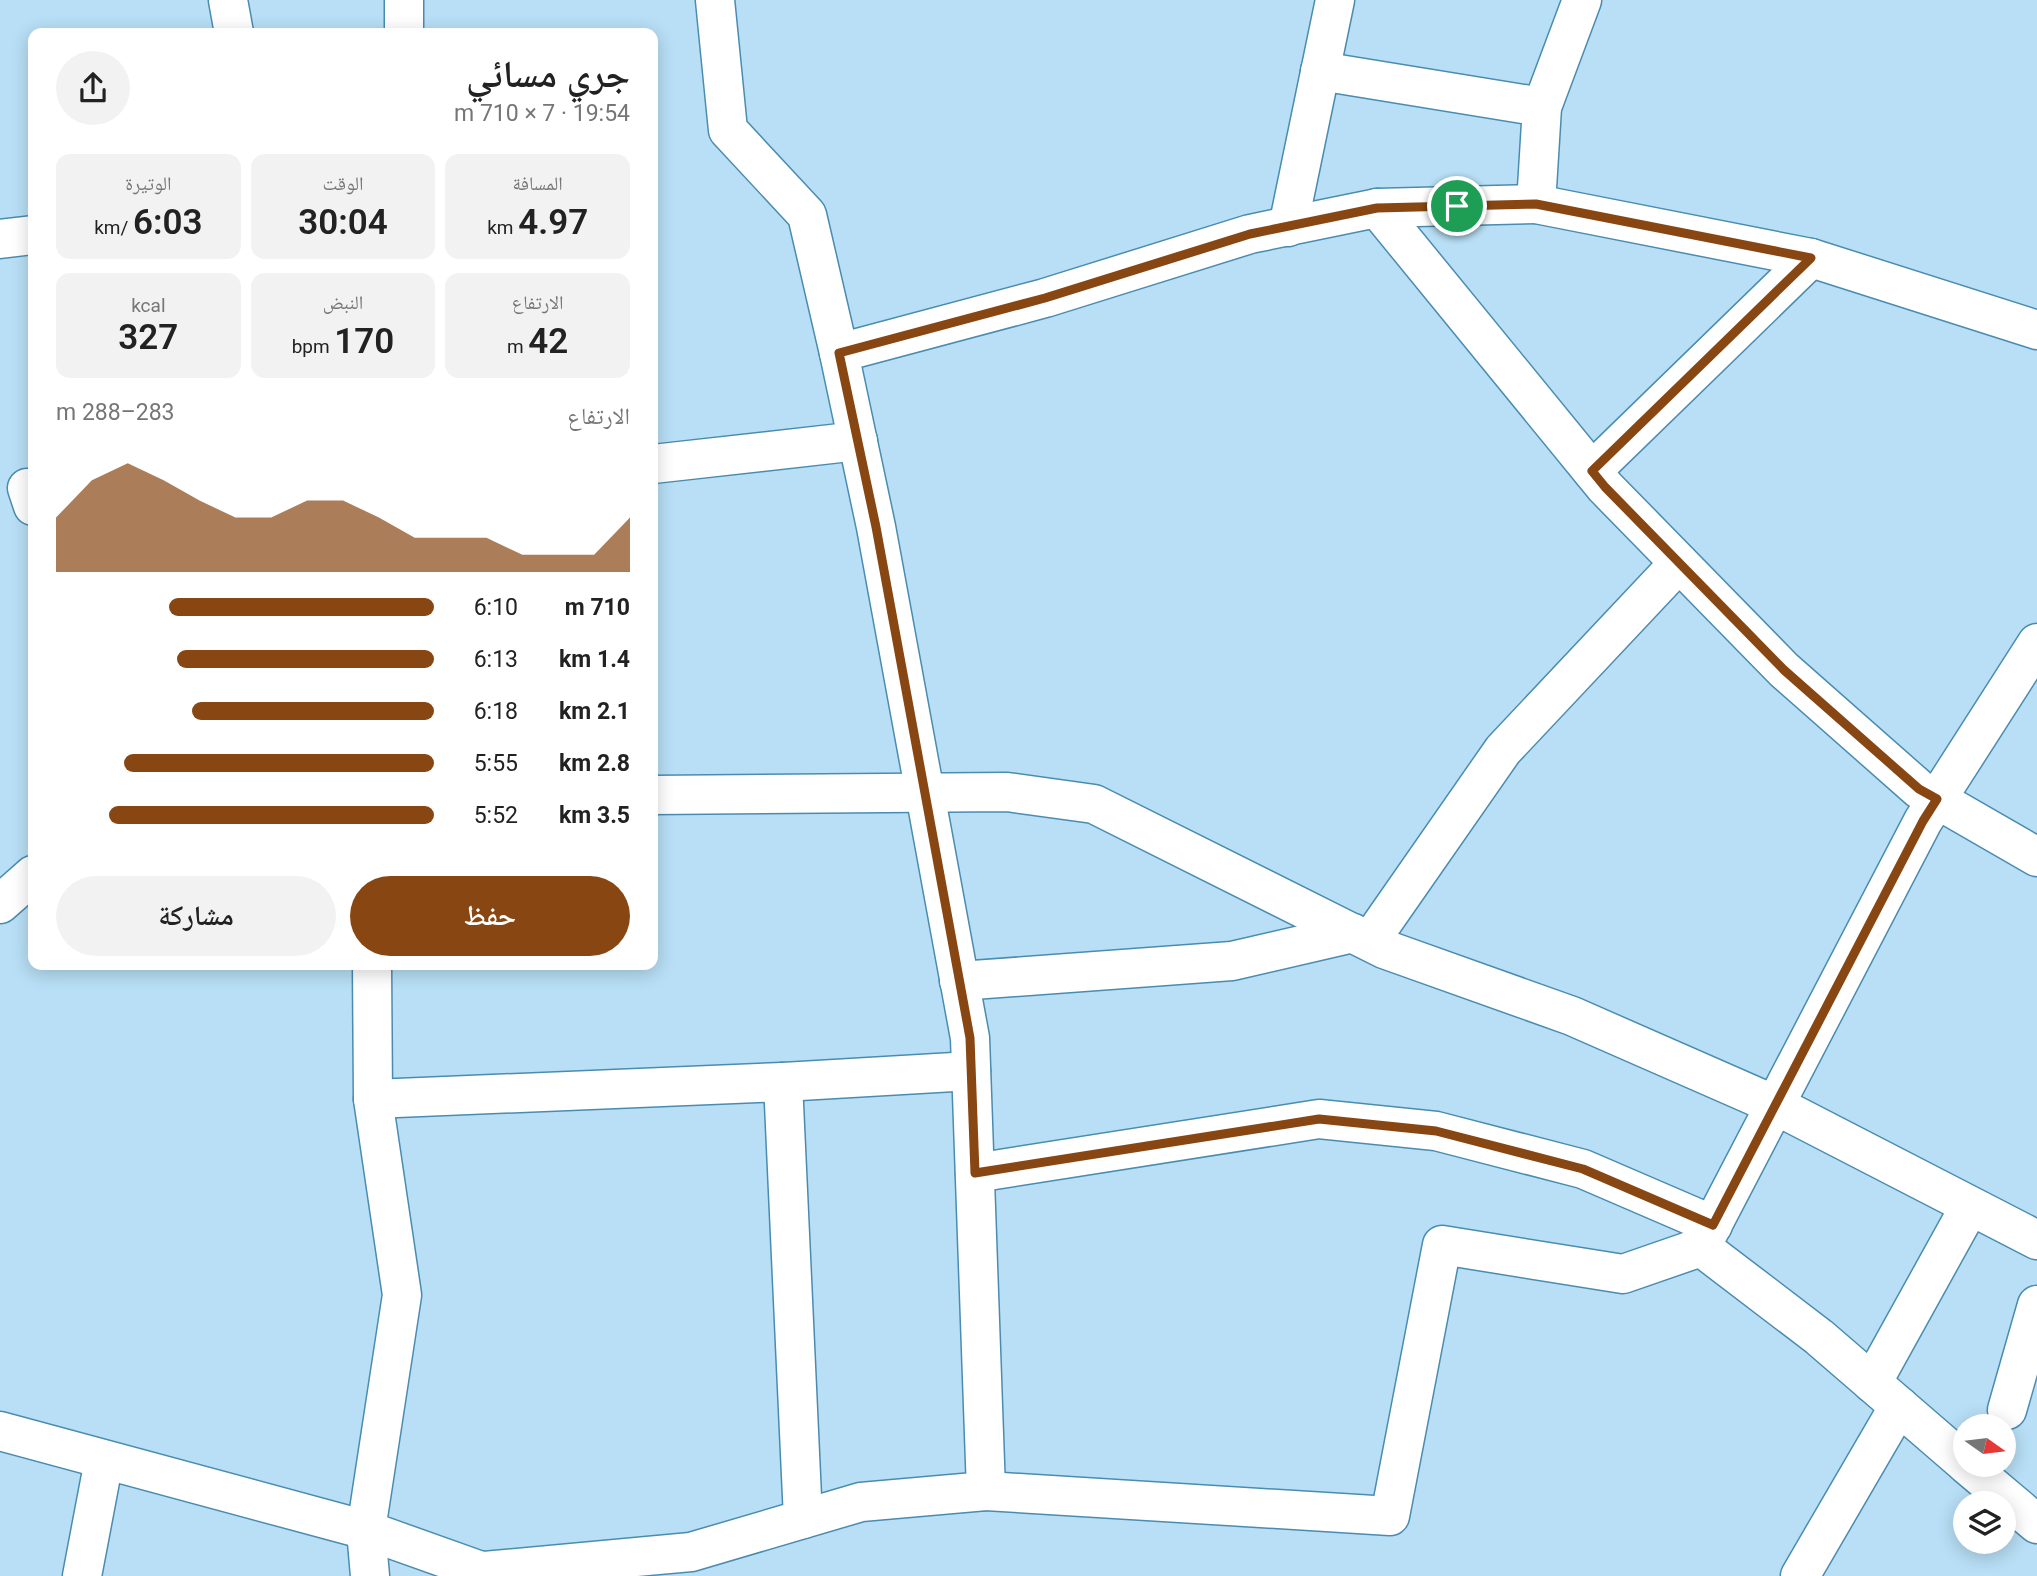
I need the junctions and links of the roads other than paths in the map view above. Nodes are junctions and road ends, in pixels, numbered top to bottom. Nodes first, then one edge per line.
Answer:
1 (228, 0) edge
2 (715, 0) edge
3 (1335, 0) edge
4 (1582, 0) edge
5 (233, 28) edge
6 (1320, 71) junction
7 (1542, 107) junction
8 (1536, 204) junction
9 (1377, 208) junction
10 (1288, 227) junction
11 (28, 236) edge
12 (0, 239) edge
13 (1811, 258) junction
14 (2037, 330) edge
15 (839, 353) junction
16 (858, 441) junction
17 (658, 463) edge
18 (1592, 471) junction
19 (1679, 563) junction
20 (2037, 643) edge
21 (925, 792) junction
22 (658, 795) edge
23 (1937, 799) junction
24 (2037, 857) edge
25 (28, 879) edge
26 (0, 904) edge
27 (1362, 937) junction
28 (372, 970) edge
29 (959, 981) junction
30 (971, 1071) junction
31 (783, 1082) junction
32 (373, 1099) junction
33 (1775, 1105) junction
34 (975, 1173) junction
35 (1970, 1206) junction
36 (1707, 1236) junction
37 (2037, 1240) edge
38 (2037, 1305) edge
39 (2037, 1386) edge
40 (1885, 1394) junction
41 (1998, 1414) edge
42 (2002, 1414) edge
43 (0, 1431) edge
44 (1953, 1448) edge
45 (104, 1460) junction
46 (1986, 1477) edge
47 (986, 1491) junction
48 (803, 1519) junction
49 (2037, 1524) edge
50 (366, 1530) junction
51 (490, 1574) edge
52 (82, 1576) edge
53 (370, 1576) edge
54 (1800, 1576) edge

1 - 5 street
2 - 15 street
3 - 6 street
4 - 7 street
6 - 7 street
6 - 10 street
7 - 8 street
8 - 9 street
8 - 13 street
9 - 10 street
9 - 18 street
10 - 15 street
11 - 12 street
13 - 14 street
13 - 18 street
15 - 16 street
16 - 17 street
16 - 21 street
18 - 19 street
19 - 23 street
19 - 27 street
20 - 23 street
21 - 22 street
21 - 27 street
21 - 29 street
23 - 24 street
23 - 33 street
25 - 26 street
27 - 29 street
27 - 33 street
28 - 32 street
29 - 30 street
30 - 31 street
30 - 34 street
31 - 32 street
31 - 48 street
32 - 50 street
33 - 35 street
33 - 36 street
34 - 36 street
34 - 47 street
35 - 37 street
35 - 40 street
36 - 40 street
36 - 47 street
38 - 41 street
39 - 42 street
40 - 44 street
40 - 54 street
43 - 45 street
45 - 50 street
45 - 52 street
46 - 49 street
47 - 48 street
48 - 51 street
50 - 51 street
50 - 53 street

